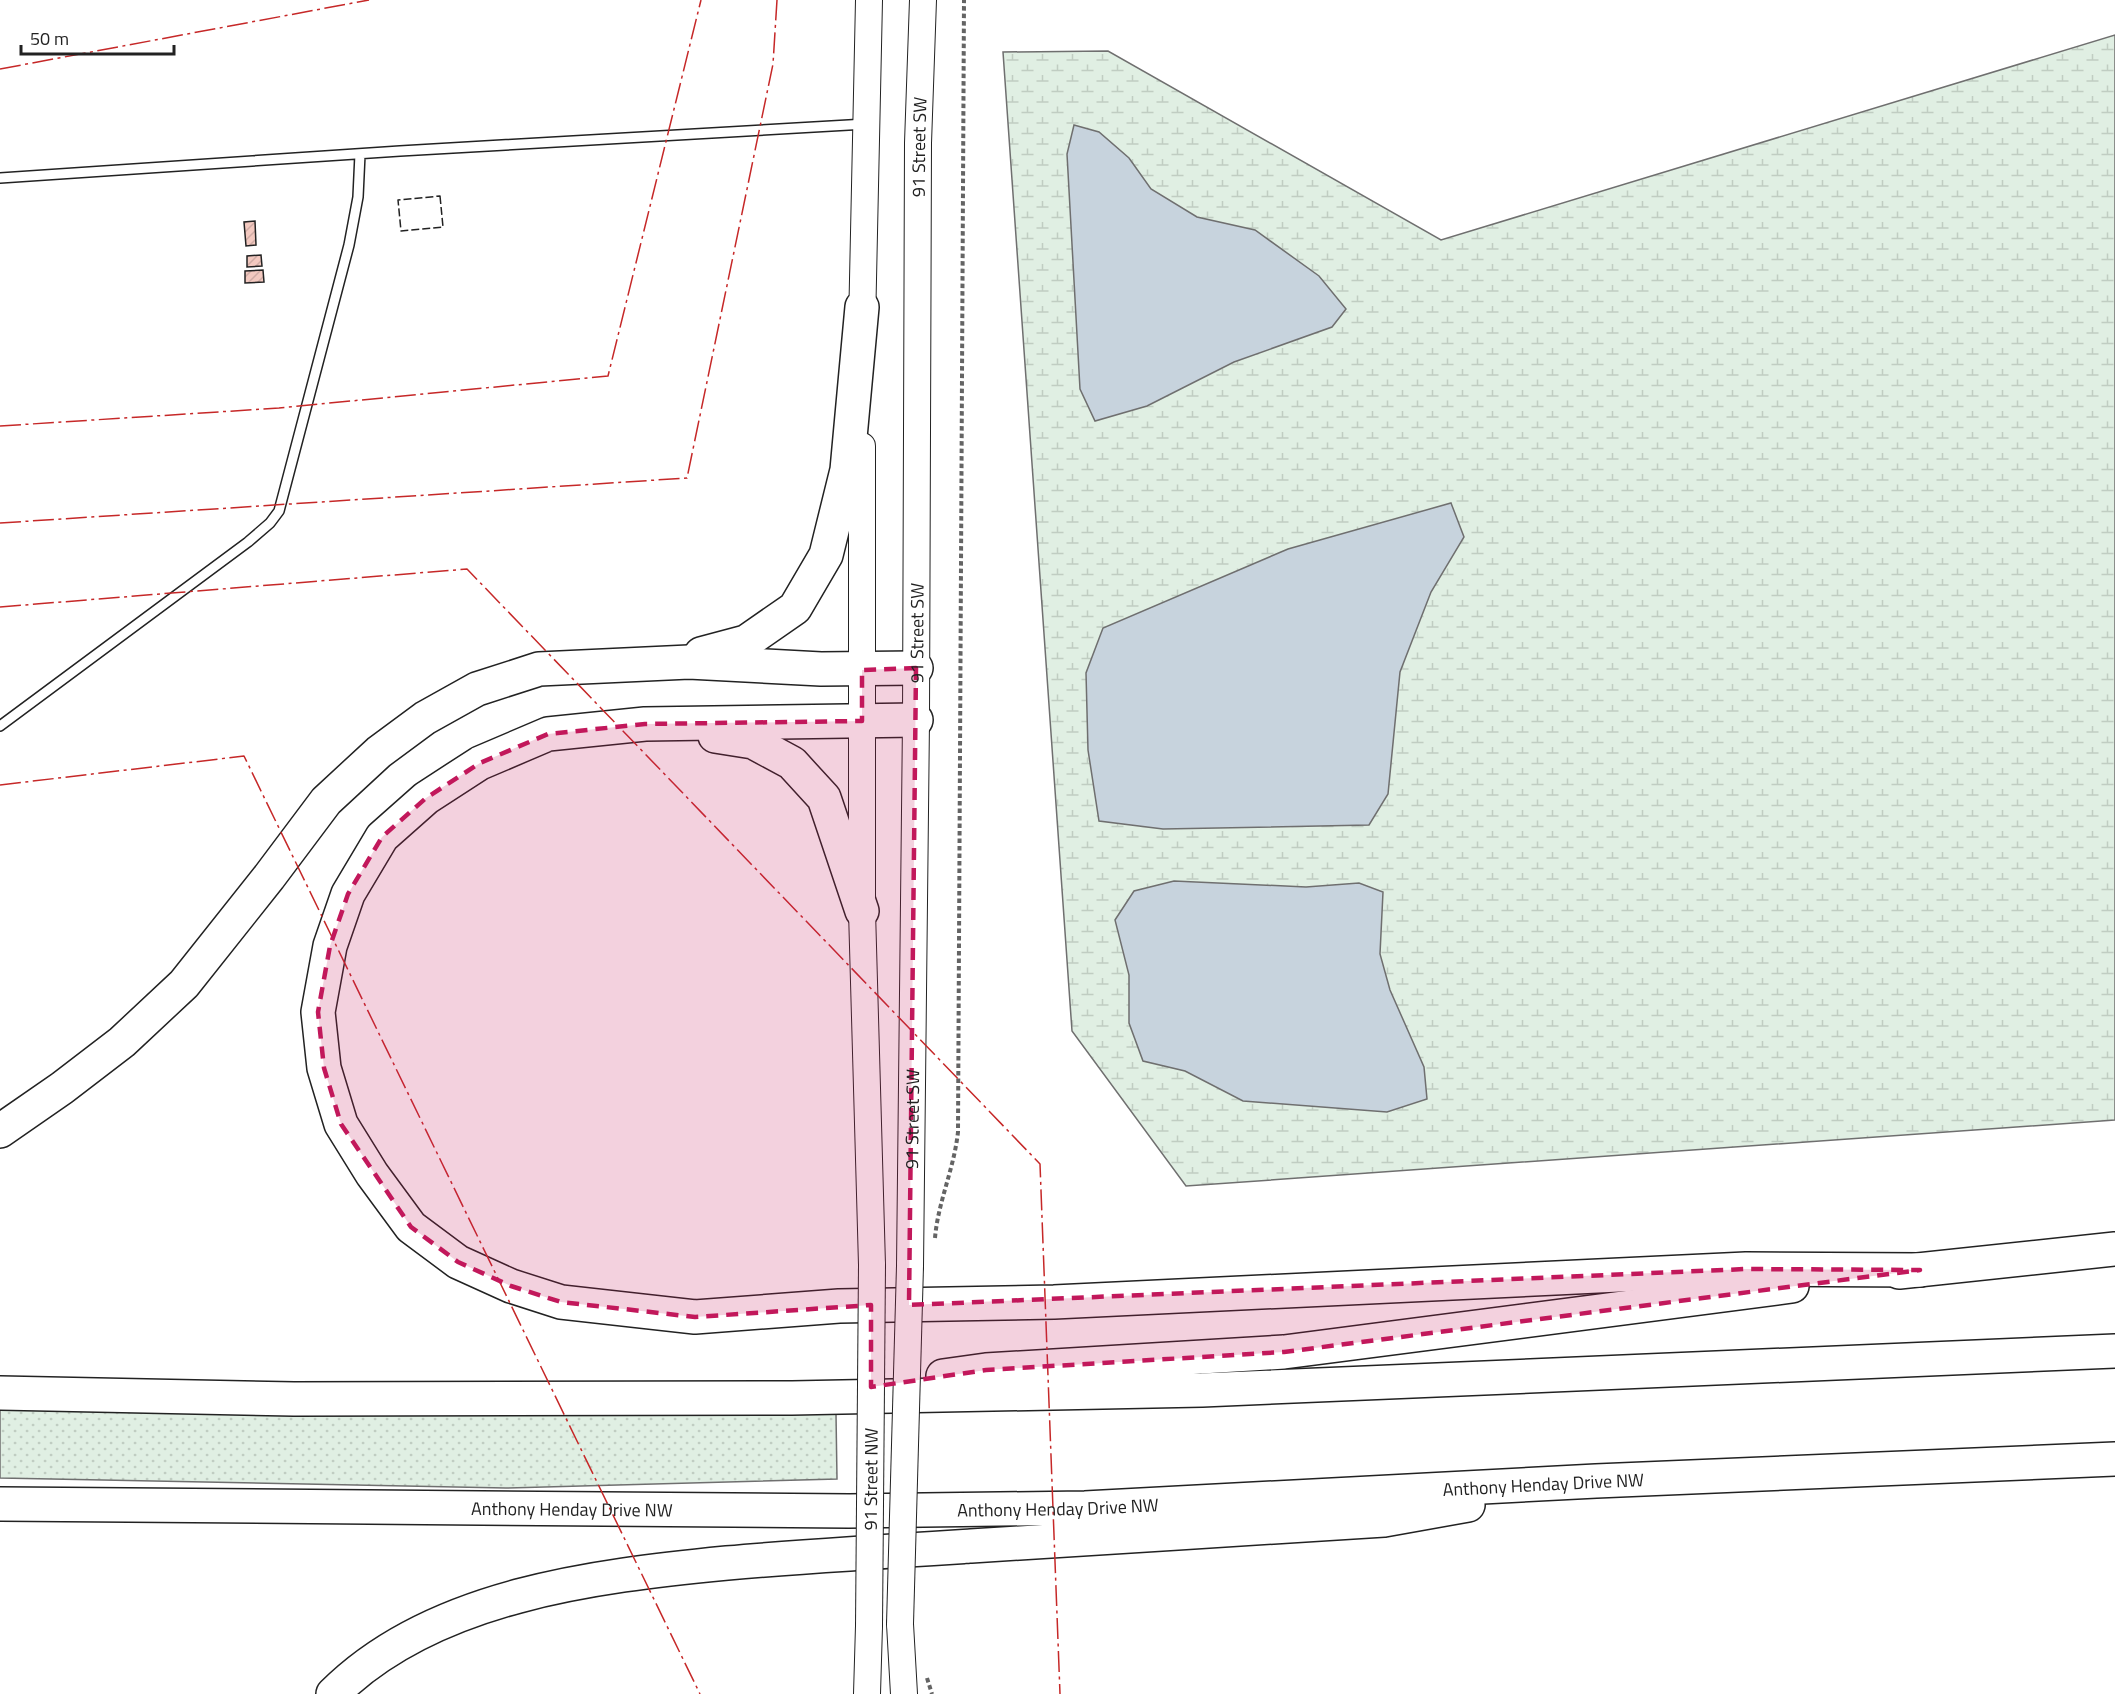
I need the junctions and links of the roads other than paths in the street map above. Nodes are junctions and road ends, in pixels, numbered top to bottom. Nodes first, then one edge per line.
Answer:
1 (868, 0) edge
2 (923, 0) edge
3 (866, 124) junction
4 (360, 153) junction
5 (0, 178) edge
6 (862, 307) junction
7 (620, 666) junction
8 (916, 668) junction
9 (862, 670) junction
10 (916, 720) junction
11 (862, 721) junction
12 (645, 724) junction
13 (0, 726) edge
14 (862, 912) junction
15 (0, 1131) edge
16 (2115, 1249) edge
17 (910, 1266) joint
18 (1920, 1270) junction
19 (2115, 1351) edge
20 (0, 1393) edge
21 (792, 1398) junction
22 (2115, 1459) edge
23 (1596, 1480) junction
24 (0, 1504) edge
25 (333, 1694) edge
26 (867, 1694) edge
27 (904, 1694) edge

1 - 3 main road
2 - 8 main road, 91 Street SW
3 - 4 lane
3 - 6 main road
4 - 5 lane
4 - 13 lane
6 - 7 highway
6 - 9 main road
7 - 9 highway
7 - 15 highway
8 - 9 highway
8 - 10 main road, 91 Street SW
9 - 11 main road
10 - 11 highway
10 - 17 main road, 91 Street SW
11 - 12 highway
11 - 14 main road
12 - 14 highway
12 - 18 highway
14 - 26 main road, 91 Street NW, bridge
16 - 18 highway
17 - 27 main road, 91 Street NW, bridge
18 - 21 highway
19 - 21 highway
20 - 21 highway
22 - 23 highway, Anthony Henday Drive NW
23 - 24 highway, Anthony Henday Drive NW
23 - 25 highway

